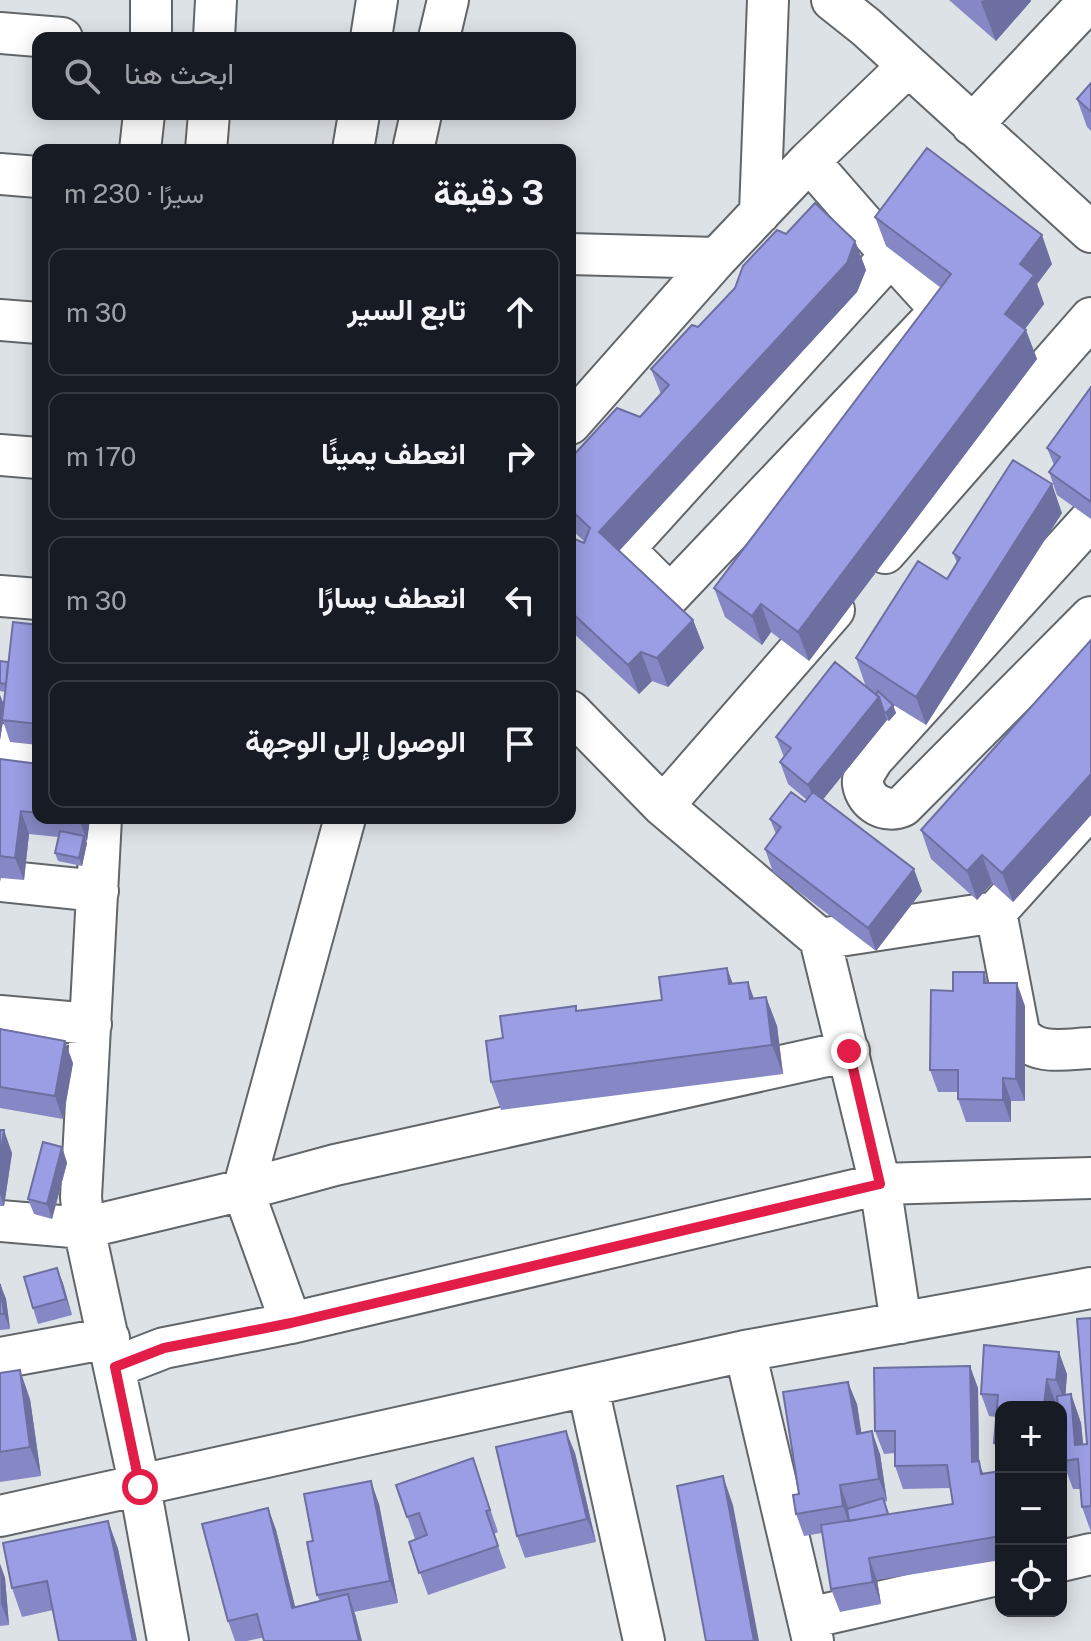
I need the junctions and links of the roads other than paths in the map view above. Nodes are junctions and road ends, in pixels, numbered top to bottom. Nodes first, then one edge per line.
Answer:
1 (151, 0) edge
2 (216, 0) edge
3 (377, 0) edge
4 (448, 0) edge
5 (768, 0) edge
6 (832, 0) edge
7 (1090, 0) edge
8 (151, 32) edge
9 (214, 32) edge
10 (372, 32) edge
11 (440, 32) edge
12 (0, 33) edge
13 (32, 36) edge
14 (908, 66) junction
15 (143, 120) edge
16 (208, 120) edge
17 (358, 120) edge
18 (420, 120) edge
19 (972, 125) junction
20 (141, 144) edge
21 (206, 144) edge
22 (354, 144) edge
23 (414, 144) edge
24 (809, 161) junction
25 (0, 174) edge
26 (32, 177) edge
27 (760, 213) junction
28 (1091, 232) edge
29 (576, 254) edge
30 (891, 255) junction
31 (717, 258) junction
32 (1091, 318) edge
33 (0, 320) edge
34 (32, 323) edge
35 (576, 417) edge
36 (0, 455) edge
37 (32, 458) edge
38 (1091, 519) edge
39 (0, 596) edge
40 (32, 599) edge
41 (1091, 617) edge
42 (576, 717) edge
43 (0, 744) edge
44 (32, 747) edge
45 (663, 806) junction
46 (1091, 807) edge
47 (101, 824) edge
48 (343, 824) edge
49 (0, 881) edge
50 (98, 891) junction
51 (996, 912) junction
52 (820, 939) junction
53 (0, 1016) edge
54 (91, 1024) junction
55 (1091, 1048) edge
56 (849, 1051) junction
57 (43, 1110) edge
58 (87, 1113) junction
59 (1091, 1178) edge
60 (880, 1184) junction
61 (243, 1190) junction
62 (0, 1221) edge
63 (84, 1228) junction
64 (1091, 1288) edge
65 (291, 1323) junction
66 (901, 1323) junction
67 (745, 1351) junction
68 (112, 1352) junction
69 (0, 1358) edge
70 (588, 1388) junction
71 (140, 1487) junction
72 (0, 1516) edge
73 (1091, 1554) edge
74 (1067, 1560) edge
75 (995, 1576) edge
76 (811, 1629) edge
77 (168, 1641) edge
78 (644, 1641) edge

1 - 8 street
2 - 9 street
3 - 10 street
4 - 11 street
5 - 27 street
6 - 14 street
7 - 19 street
12 - 13 street
14 - 19 street
14 - 24 street
15 - 20 street
16 - 21 street
17 - 22 street
18 - 23 street
19 - 28 street
24 - 27 street
24 - 30 street
25 - 26 street
27 - 31 street
29 - 31 street
30 - 30 street
31 - 35 street
32 - 45 street
33 - 34 street
36 - 37 street
38 - 41 street
39 - 40 street
42 - 45 street
43 - 44 street
45 - 52 street
46 - 51 street
47 - 50 street
48 - 61 street
49 - 50 street
50 - 54 street
51 - 52 street
51 - 55 street
52 - 56 street
53 - 54 street
54 - 58 street
56 - 60 street
56 - 61 street
57 - 58 street
58 - 63 street
59 - 60 street
60 - 65 street
60 - 66 street
61 - 63 street
61 - 65 street
62 - 63 street
63 - 68 street
64 - 66 street
65 - 68 street
66 - 67 street
67 - 70 street
67 - 76 street
68 - 69 street
68 - 71 street
70 - 71 street
70 - 78 street
71 - 72 street
71 - 77 street
73 - 74 street
75 - 76 street

